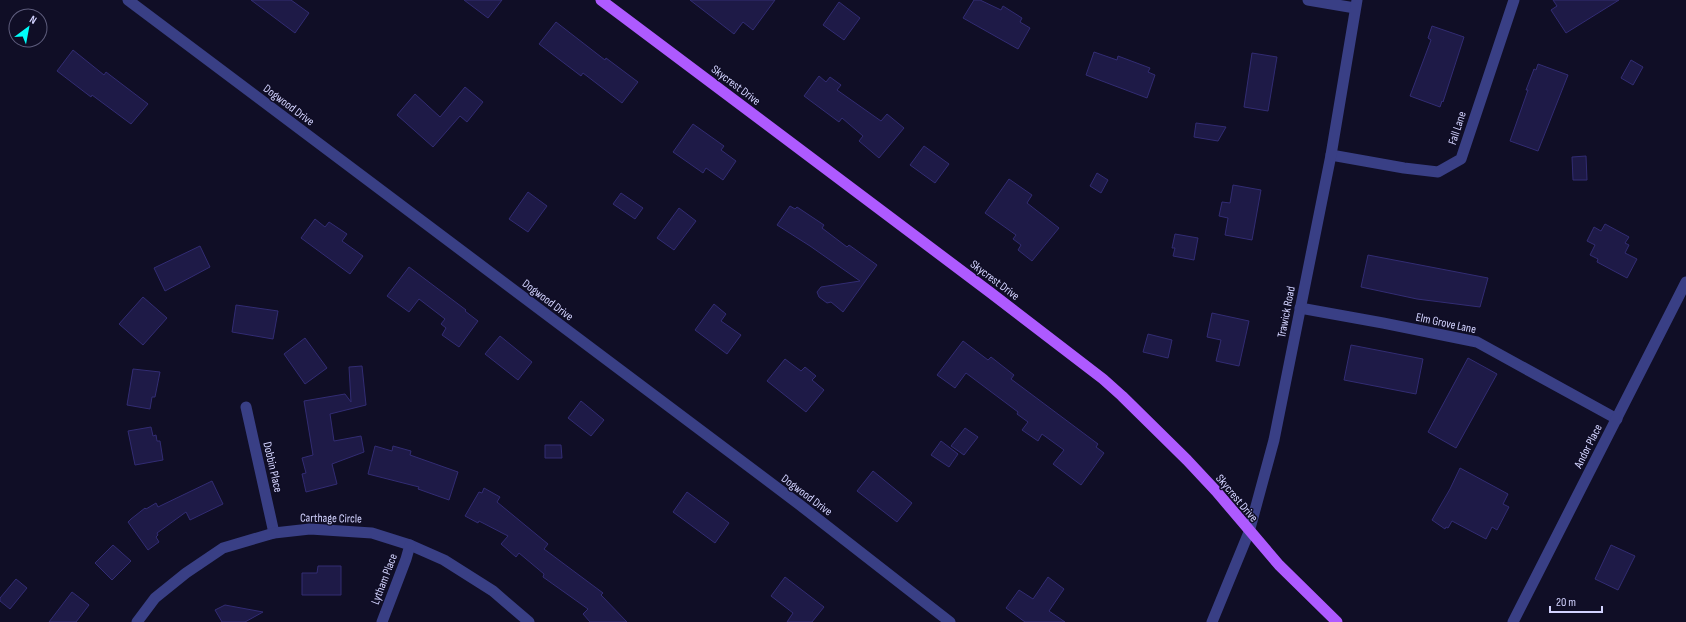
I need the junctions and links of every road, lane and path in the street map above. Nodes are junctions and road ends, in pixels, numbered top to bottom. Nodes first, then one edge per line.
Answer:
1 (128, 0) edge
2 (601, 0) edge
3 (1308, 0) edge
4 (1514, 0) edge
5 (1356, 4) edge
6 (1331, 155) junction
7 (1686, 282) edge
8 (1300, 308) junction
9 (246, 407) dead end
10 (1617, 419) junction
11 (1249, 532) junction
12 (274, 533) junction
13 (410, 545) junction
14 (137, 622) edge
15 (382, 622) edge
16 (529, 622) edge
17 (950, 622) edge
18 (1212, 622) edge
19 (1336, 622) edge
20 (1514, 622) edge

1 - 17 street, Dogwood Drive
2 - 11 main road, Skycrest Drive
3 - 5 street
4 - 6 street, Fall Lane
5 - 6 street, Trawick Road
6 - 8 street, Trawick Road
7 - 10 street, Andor Place
8 - 10 street, Elm Grove Lane
8 - 11 street, Trawick Road
9 - 12 street, Dobbin Place
10 - 20 street, Andor Place
11 - 18 street, Trawick Road
11 - 19 main road, Skycrest Drive
12 - 13 street, Carthage Circle
12 - 14 street, Carthage Circle
13 - 15 street, Lytham Place
13 - 16 street, Carthage Circle

